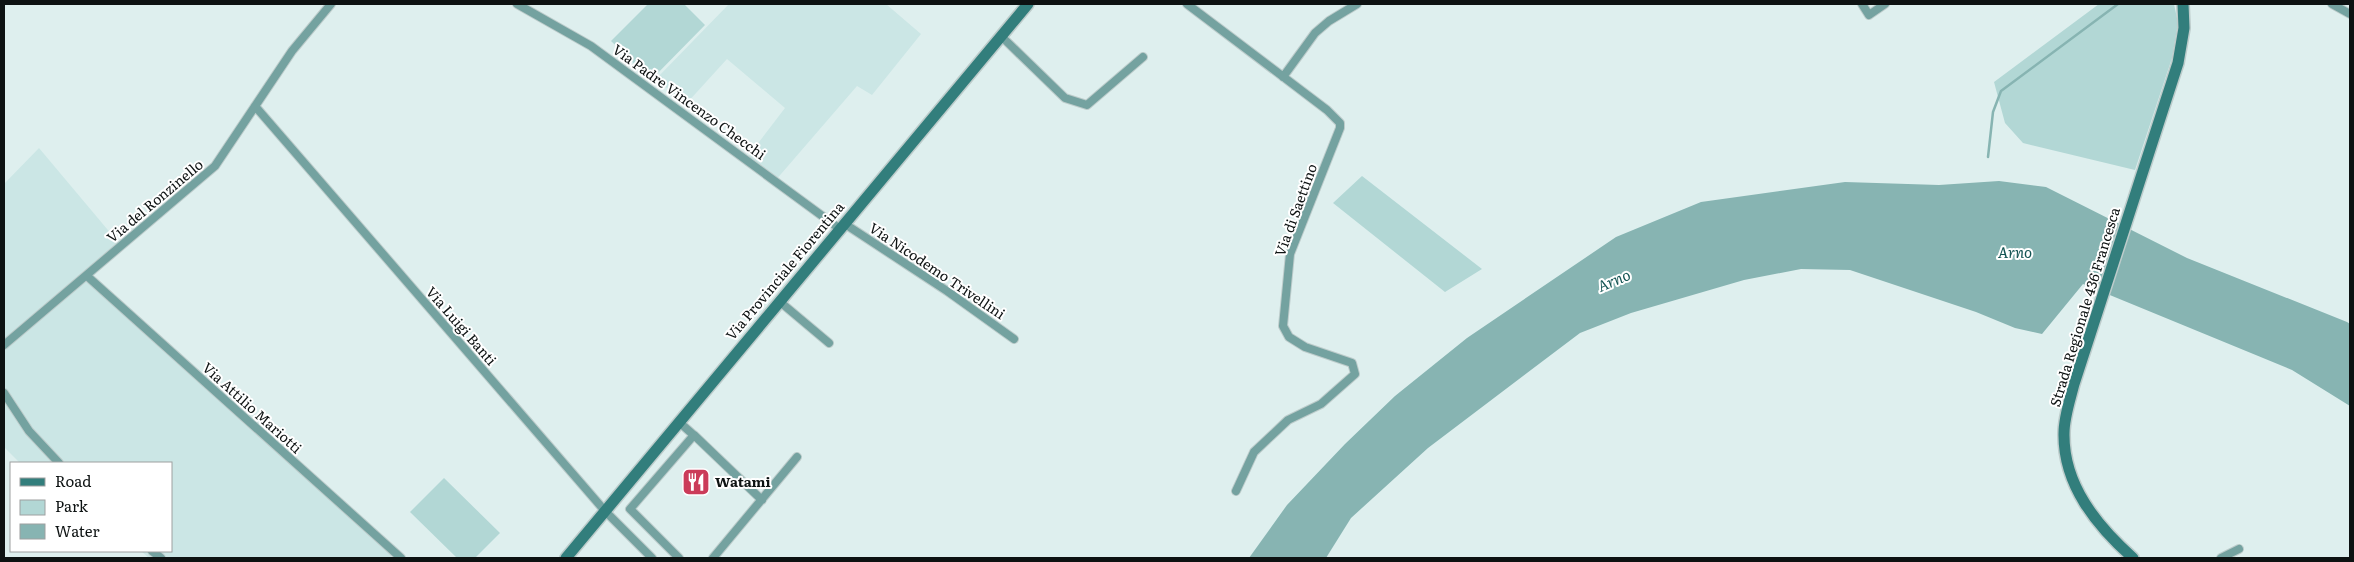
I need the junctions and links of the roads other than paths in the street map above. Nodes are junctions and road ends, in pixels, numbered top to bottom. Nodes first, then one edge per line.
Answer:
1 (331, 4) edge
2 (517, 4) edge
3 (1028, 4) edge
4 (1188, 4) edge
5 (1357, 4) edge
6 (1862, 4) edge
7 (1885, 4) edge
8 (2183, 4) edge
9 (2332, 4) edge
10 (2350, 14) edge
11 (1002, 36) junction
12 (1143, 57) dead end
13 (1283, 77) junction
14 (255, 106) junction
15 (843, 226) junction
16 (86, 276) junction
17 (780, 301) junction
18 (1014, 339) dead end
19 (829, 343) dead end
20 (4, 345) edge
21 (4, 393) edge
22 (679, 422) junction
23 (694, 435) junction
24 (796, 457) dead end
25 (58, 462) edge
26 (1236, 491) dead end
27 (762, 500) junction
28 (605, 511) junction
29 (2239, 548) dead end
30 (401, 558) edge
31 (566, 558) edge
32 (652, 558) edge
33 (679, 558) edge
34 (713, 558) edge
35 (2133, 558) edge
36 (2221, 558) edge

1 - 14 street, Via del Ronzinello
2 - 15 street, Via Padre Vincenzo Checchi
3 - 11 main road, Via Provinciale Fiorentina
4 - 13 street, Via di Saettino
5 - 13 street
6 - 7 street
8 - 35 main road, Strada Regionale 436 Francesca
9 - 10 street
11 - 12 street
11 - 15 main road, Via Provinciale Fiorentina
13 - 26 street, Via di Saettino
14 - 16 street, Via del Ronzinello
14 - 28 street, Via Luigi Banti
15 - 17 main road, Via Provinciale Fiorentina
15 - 18 street, Via Nicodemo Trivellini
16 - 20 street, Via del Ronzinello
16 - 30 street, Via Attilio Mariotti
17 - 19 street
17 - 22 main road, Via Provinciale Fiorentina
21 - 25 street
22 - 23 street
22 - 28 main road, Via Provinciale Fiorentina
23 - 27 street
23 - 33 street
24 - 27 street
27 - 34 street
28 - 31 main road, Via Provinciale Fiorentina
28 - 32 street, Via Luigi Banti
29 - 36 street

